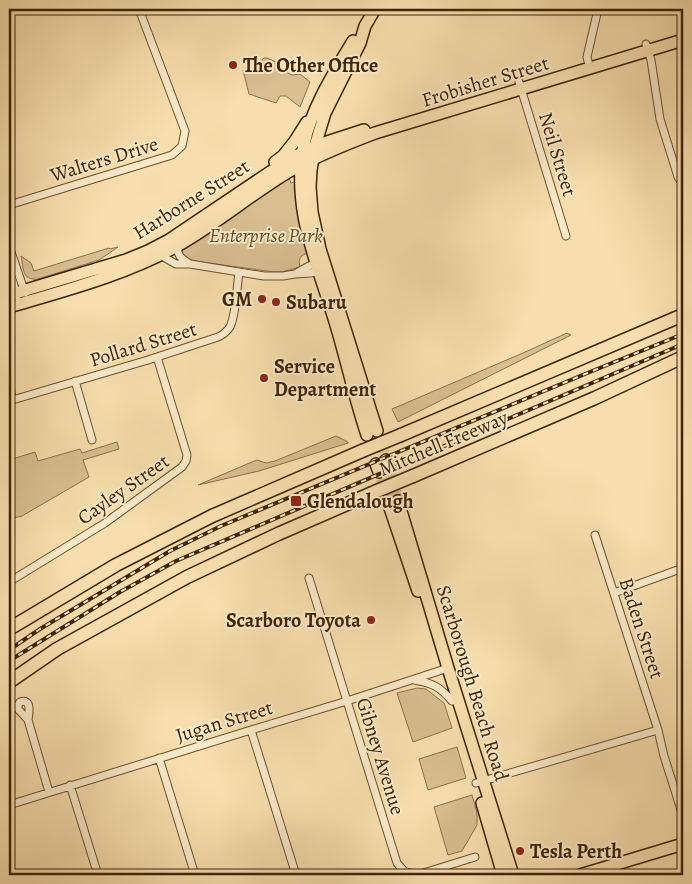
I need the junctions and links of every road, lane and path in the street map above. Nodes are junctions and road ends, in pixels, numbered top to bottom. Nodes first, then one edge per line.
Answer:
1 (139, 9) edge
2 (375, 9) edge
3 (598, 9) edge
4 (683, 32) edge
5 (683, 40) edge
6 (647, 48) junction
7 (589, 65) junction
8 (520, 86) junction
9 (319, 114) junction
10 (344, 136) junction
11 (315, 146) junction
12 (303, 152) junction
13 (312, 160) junction
14 (301, 166) junction
15 (267, 173) junction
16 (683, 184) edge
17 (9, 205) edge
18 (566, 236) dead end
19 (9, 246) edge
20 (176, 246) junction
21 (160, 255) junction
22 (190, 264) junction
23 (322, 266) junction
24 (9, 268) edge
25 (240, 272) junction
26 (17, 299) edge
27 (683, 315) edge
28 (157, 357) junction
29 (683, 357) edge
30 (75, 381) junction
31 (9, 386) edge
32 (11, 401) edge
33 (372, 433) tunnel mouth
34 (92, 440) dead end
35 (394, 503) tunnel mouth
36 (595, 536) dead end
37 (683, 568) edge
38 (309, 578) dead end
39 (9, 582) edge
40 (614, 593) junction
41 (9, 629) edge
42 (445, 669) junction
43 (411, 680) junction
44 (9, 682) edge
45 (347, 701) junction
46 (452, 701) junction
47 (28, 720) dead end
48 (251, 730) junction
49 (658, 730) junction
50 (159, 758) junction
51 (480, 782) junction
52 (70, 786) junction
53 (48, 792) junction
54 (9, 805) edge
55 (683, 816) edge
56 (683, 844) edge
57 (475, 857) dead end
58 (500, 863) junction
59 (98, 875) edge
60 (195, 875) edge
61 (296, 875) edge
62 (492, 875) edge
63 (503, 875) edge
64 (513, 875) edge
65 (580, 875) edge

1 - 17 street, Walters Drive
2 - 9 main road
3 - 7 street
4 - 6 main road, Frobisher Street
5 - 6 main road, Frobisher Street
6 - 7 main road, Frobisher Street
6 - 16 street
7 - 8 main road, Frobisher Street
8 - 10 main road, Frobisher Street
8 - 13 main road, Frobisher Street
8 - 18 street, Neil Street
9 - 10 main road
9 - 11 main road
9 - 12 main road
9 - 15 main road
10 - 11 main road, Frobisher Street
11 - 12 main road, Frobisher Street
11 - 13 main road
12 - 14 main road
12 - 15 main road, Harborne Street
13 - 14 main road, Frobisher Street
13 - 23 main road
14 - 20 main road, Harborne Street
14 - 23 main road
15 - 26 main road, Harborne Street
19 - 26 street
20 - 21 main road, Harborne Street
20 - 22 street, Harborne Street
21 - 22 street, Harborne Street
21 - 26 main road, Harborne Street
22 - 25 street, Harborne Street
23 - 25 street, Harborne Street
23 - 33 main road
24 - 26 street
25 - 28 street, Pollard Street
27 - 41 highway, Mitchell Freeway, bridge
28 - 30 street, Pollard Street
28 - 39 street, Cayley Street
29 - 44 highway, Mitchell Freeway, bridge
30 - 32 street, Pollard Street
30 - 34 street
31 - 32 street
35 - 42 main road, Scarborough Beach Road
36 - 40 street, Baden Street
37 - 40 street
38 - 45 street, Gibney Avenue
40 - 49 street, Baden Street
42 - 43 street, Jugan Street
42 - 46 main road, Scarborough Beach Road
42 - 51 main road, Scarborough Beach Road
43 - 45 street, Jugan Street
43 - 46 street
45 - 48 street, Jugan Street
45 - 57 street, Gibney Avenue
46 - 51 main road, Scarborough Beach Road
47 - 53 street
48 - 50 street, Jugan Street
48 - 61 street
49 - 51 street
49 - 55 street, Baden Street
50 - 52 street, Jugan Street
50 - 60 street
51 - 58 main road, Scarborough Beach Road
51 - 64 main road, Scarborough Beach Road
52 - 53 street, Jugan Street
52 - 59 street
53 - 54 street, Jugan Street
56 - 65 main road
58 - 62 main road
58 - 63 main road, Scarborough Beach Road

